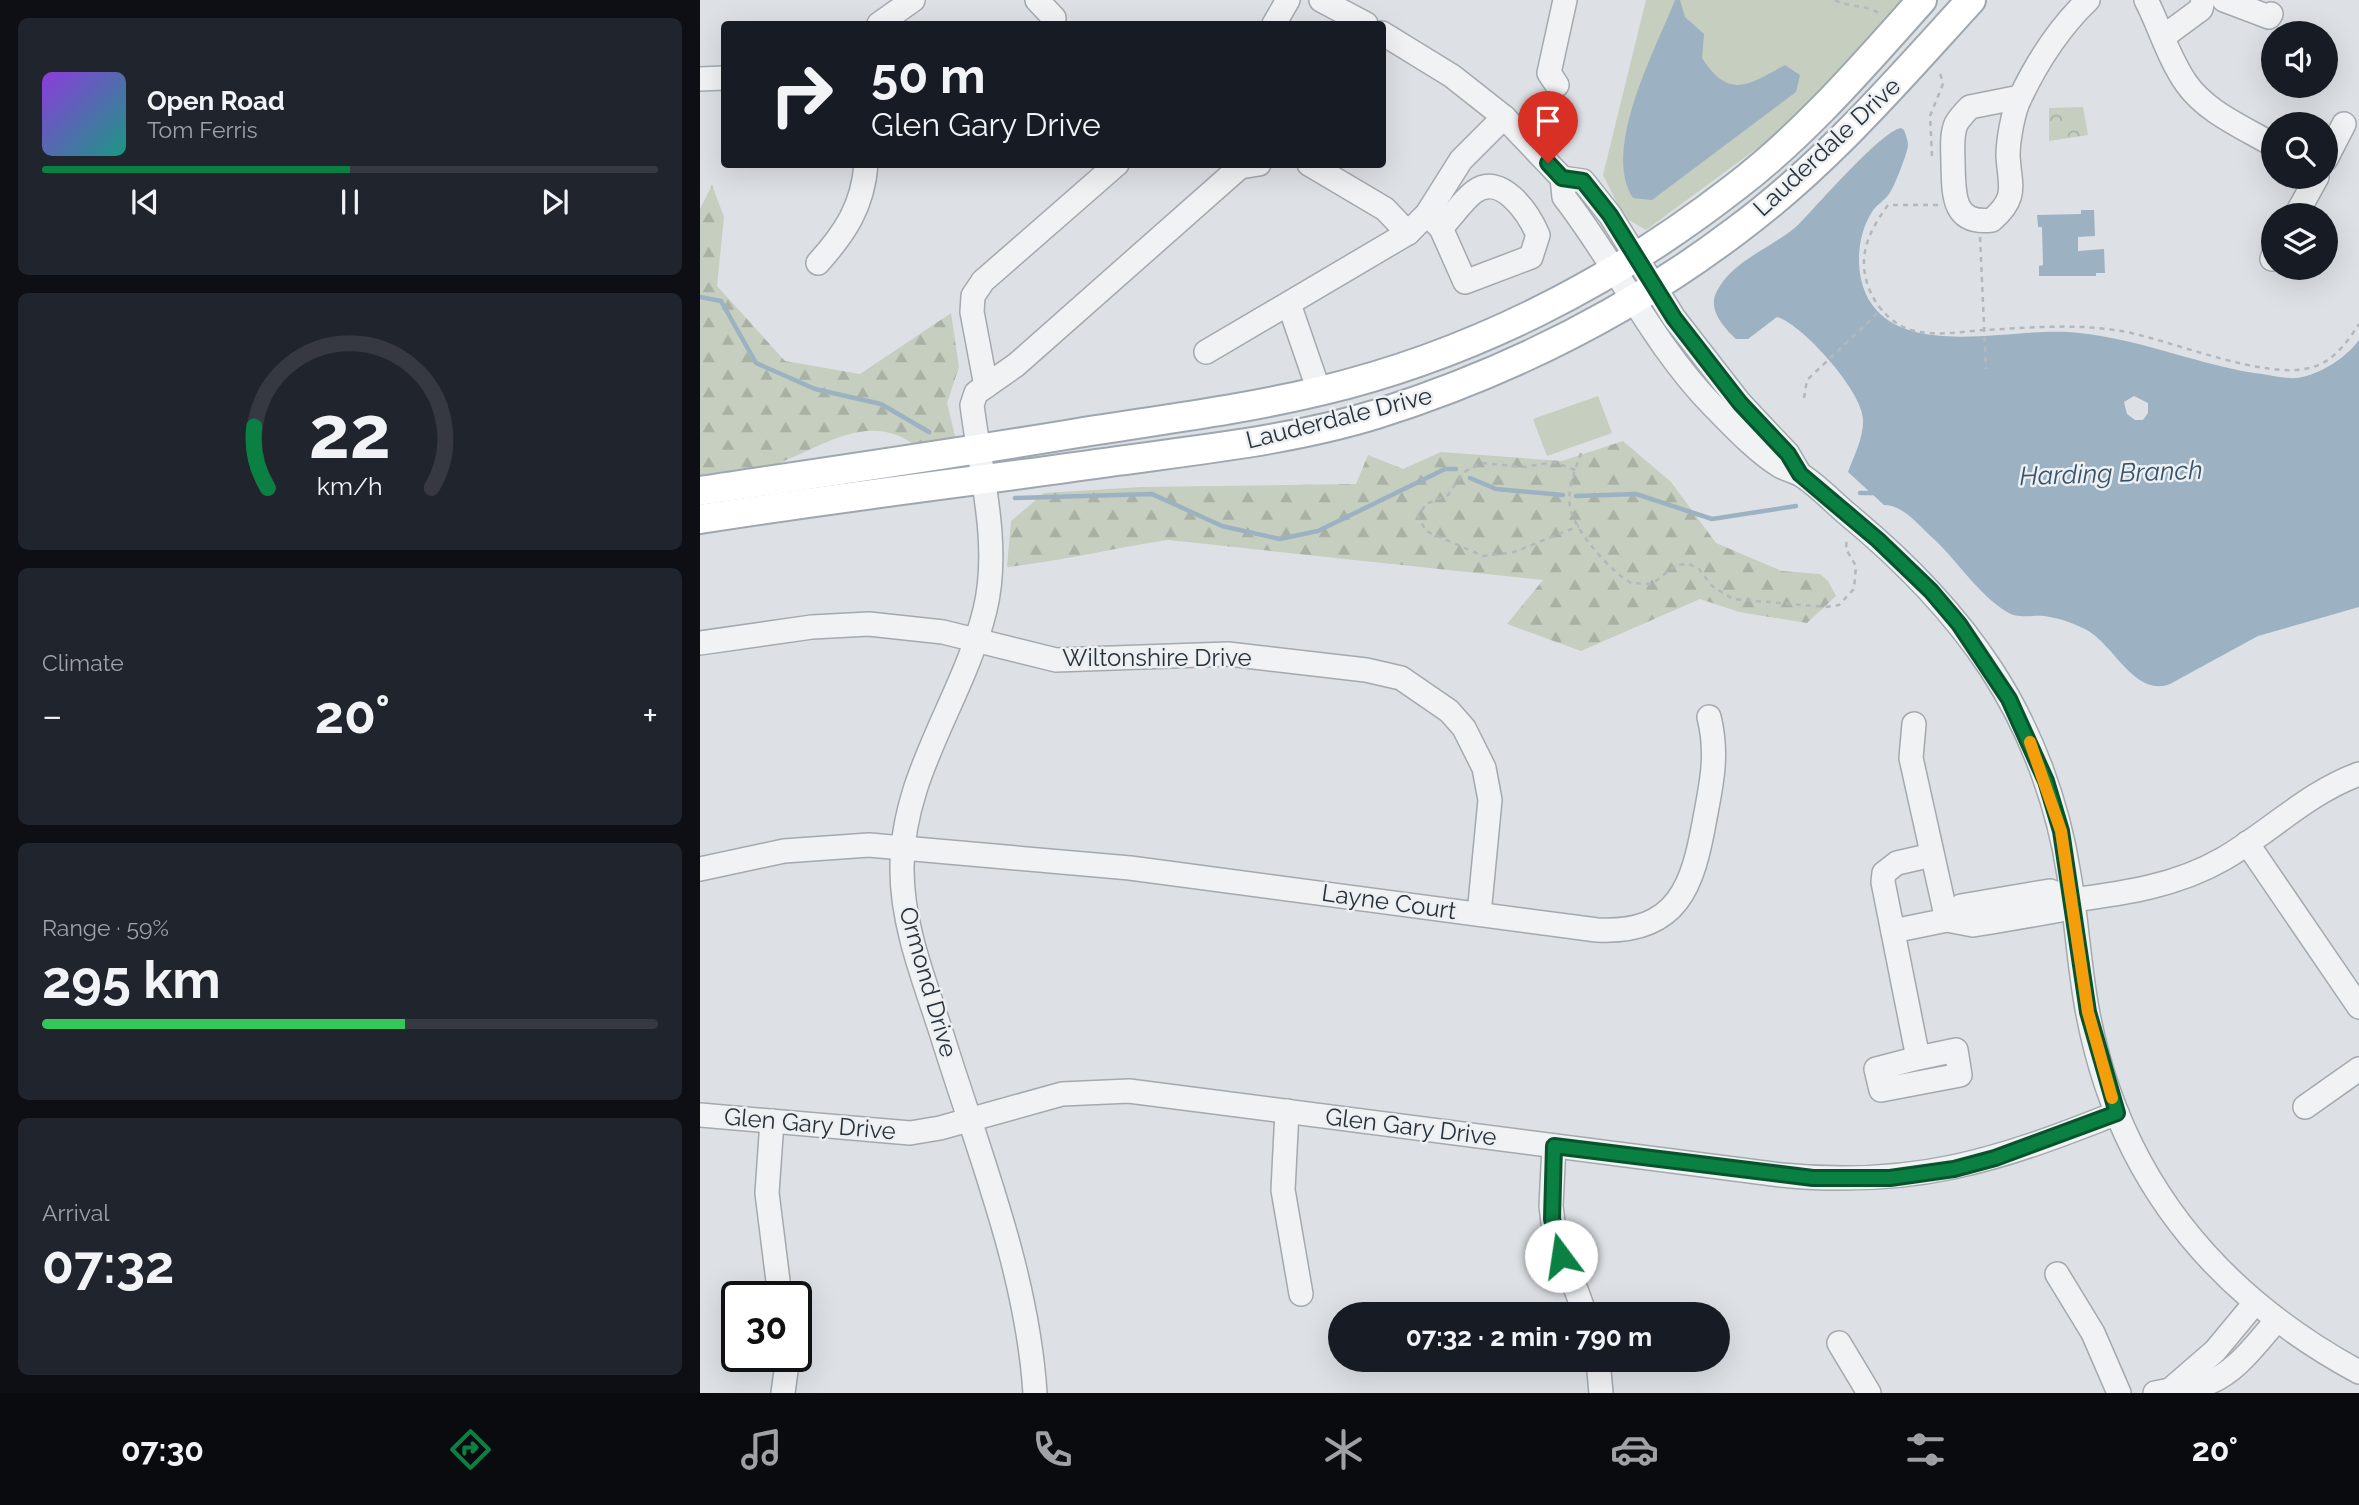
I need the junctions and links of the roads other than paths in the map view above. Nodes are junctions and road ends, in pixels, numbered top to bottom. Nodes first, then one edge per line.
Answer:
1 (914, 0) edge
2 (1037, 0) edge
3 (1288, 0) edge
4 (1321, 0) edge
5 (1564, 0) edge
6 (1922, 0) edge
7 (1971, 0) edge
8 (2088, 0) edge
9 (2146, 0) edge
10 (2203, 0) edge
11 (2224, 0) edge
12 (2271, 14) dead end
13 (1054, 18) dead end
14 (883, 21) edge
15 (1276, 21) edge
16 (1360, 21) edge
17 (1386, 35) edge
18 (2163, 37) junction
19 (721, 78) edge
20 (700, 79) edge
21 (1557, 85) dead end
22 (2020, 97) junction
23 (1504, 117) junction
24 (2344, 124) dead end
25 (2338, 136) edge
26 (2261, 138) edge
27 (865, 168) edge
28 (1112, 168) edge
29 (1239, 168) edge
30 (1316, 168) edge
31 (1434, 221) junction
32 (1408, 233) junction
33 (818, 264) dead end
34 (1625, 264) junction
35 (1643, 293) junction
36 (1289, 304) junction
37 (1206, 352) dead end
38 (986, 386) junction
39 (1319, 391) junction
40 (978, 450) junction
41 (982, 480) junction
42 (700, 491) edge
43 (700, 519) edge
44 (976, 641) junction
45 (700, 643) edge
46 (1709, 717) dead end
47 (1914, 724) dead end
48 (2359, 774) edge
49 (2247, 843) junction
50 (903, 847) junction
51 (1932, 855) junction
52 (700, 869) edge
53 (2073, 900) junction
54 (1479, 914) junction
55 (1947, 920) junction
56 (1893, 931) junction
57 (2359, 1007) edge
58 (1918, 1058) dead end
59 (2359, 1069) edge
60 (2305, 1107) dead end
61 (1287, 1111) junction
62 (2117, 1113) junction
63 (700, 1115) edge
64 (968, 1120) junction
65 (772, 1121) junction
66 (1554, 1146) junction
67 (2057, 1274) dead end
68 (778, 1281) edge
69 (1301, 1294) dead end
70 (1581, 1302) edge
71 (2254, 1304) junction
72 (2276, 1321) junction
73 (1839, 1343) dead end
74 (786, 1372) edge
75 (1599, 1372) edge
76 (2359, 1372) edge
77 (2162, 1391) edge
78 (783, 1393) edge
79 (1035, 1393) edge
80 (1601, 1393) edge
81 (1869, 1393) edge
82 (2119, 1393) edge

1 - 14 street
2 - 13 street
3 - 15 street
4 - 16 street
5 - 21 street
6 - 34 main road, Lauderdale Drive
7 - 35 main road, Lauderdale Drive
8 - 22 street
9 - 18 street
10 - 18 street
11 - 12 street
17 - 23 street
18 - 26 street
19 - 20 street
22 - 22 street
23 - 31 street
23 - 34 street
24 - 25 street
27 - 33 street
28 - 38 street
29 - 38 street
30 - 32 street
31 - 31 street
31 - 32 street
32 - 36 street
34 - 35 street
34 - 39 main road, Lauderdale Drive
35 - 41 main road, Lauderdale Drive
35 - 53 street
36 - 37 street
36 - 39 street
38 - 40 street, Ormond Drive
39 - 40 main road, Lauderdale Drive
40 - 41 street, Ormond Drive
40 - 42 main road, Lauderdale Drive
41 - 43 main road, Lauderdale Drive
41 - 44 street, Ormond Drive
44 - 45 street, Wiltonshire Drive
44 - 50 street, Ormond Drive
44 - 54 street, Wiltonshire Drive
46 - 54 street, Layne Court
47 - 51 street
48 - 49 street
49 - 53 street
49 - 57 street
50 - 52 street, Layne Court
50 - 54 street, Layne Court
50 - 64 street, Ormond Drive
51 - 55 street
51 - 56 street
53 - 55 street
53 - 62 street
55 - 56 street
56 - 58 street
59 - 60 street
61 - 64 street, Glen Gary Drive
61 - 66 street, Glen Gary Drive
61 - 69 street
62 - 66 street, Glen Gary Drive
62 - 71 street
63 - 65 street, Glen Gary Drive
64 - 65 street, Glen Gary Drive
64 - 79 street, Ormond Drive
65 - 68 street
66 - 70 street
67 - 82 street
71 - 72 street
71 - 77 street
72 - 76 street
72 - 77 street
73 - 81 street
74 - 78 street
75 - 80 street

